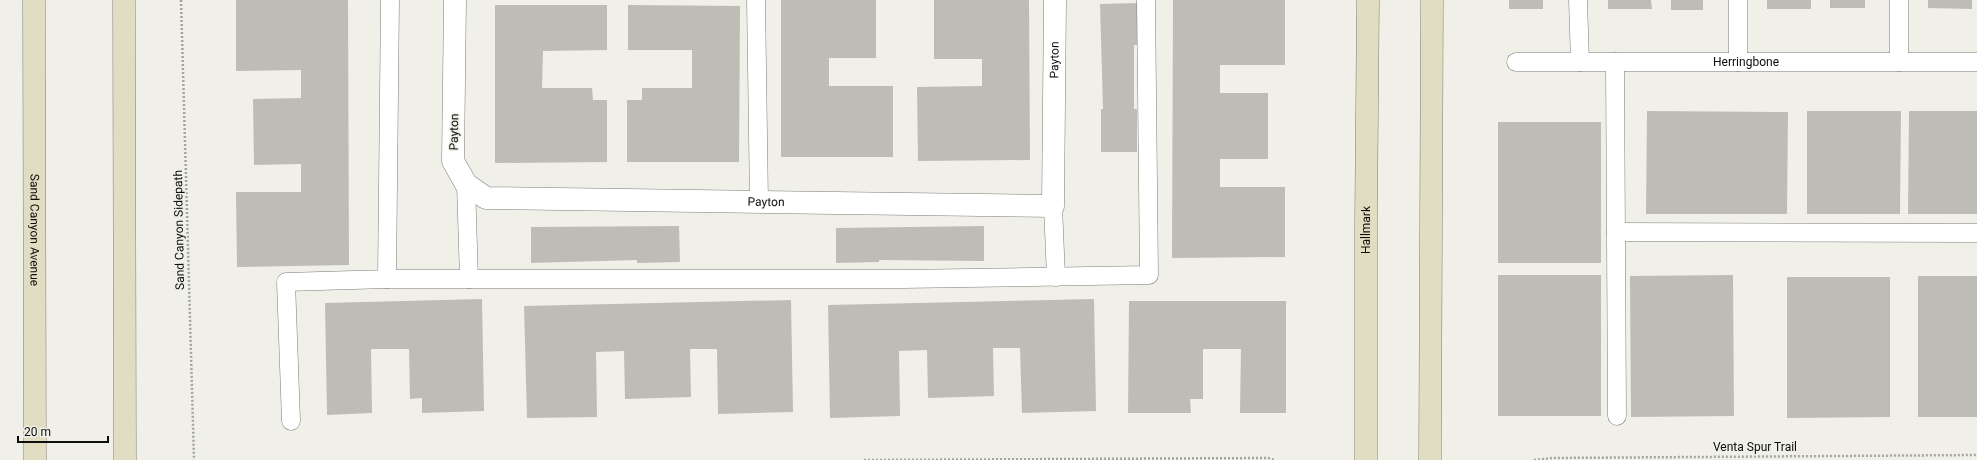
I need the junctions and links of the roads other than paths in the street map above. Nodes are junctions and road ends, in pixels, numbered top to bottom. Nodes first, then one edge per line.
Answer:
1 (34, 0) edge
2 (124, 0) edge
3 (390, 0) edge
4 (455, 0) edge
5 (756, 0) edge
6 (1054, 0) edge
7 (1146, 0) edge
8 (1368, 0) edge
9 (1432, 0) edge
10 (1578, 0) edge
11 (1738, 0) edge
12 (1900, 0) edge
13 (1516, 62) dead end
14 (1580, 62) junction
15 (1615, 62) junction
16 (1738, 62) junction
17 (1899, 62) junction
18 (1977, 62) edge
19 (466, 184) junction
20 (759, 202) junction
21 (1053, 206) junction
22 (1616, 232) junction
23 (1977, 233) edge
24 (1056, 277) junction
25 (387, 279) junction
26 (468, 279) junction
27 (1617, 416) dead end
28 (290, 421) dead end
29 (35, 460) edge
30 (125, 460) edge
31 (1366, 460) edge
32 (1430, 460) edge

1 - 29 main road, Sand Canyon Avenue
2 - 30 main road
3 - 25 lane
4 - 19 street, Payton
5 - 20 lane
6 - 21 street, Payton
7 - 24 lane
8 - 31 main road, Hallmark
9 - 32 main road
10 - 14 lane
11 - 16 lane
12 - 17 lane
13 - 14 lane, Herringbone
14 - 15 lane, Herringbone
15 - 16 lane, Herringbone
15 - 22 lane
16 - 17 lane, Herringbone
17 - 18 lane, Herringbone
19 - 20 street, Payton
19 - 26 lane
20 - 21 street, Payton
21 - 24 lane
22 - 23 lane
22 - 27 lane
24 - 26 lane
25 - 26 lane
25 - 28 lane

